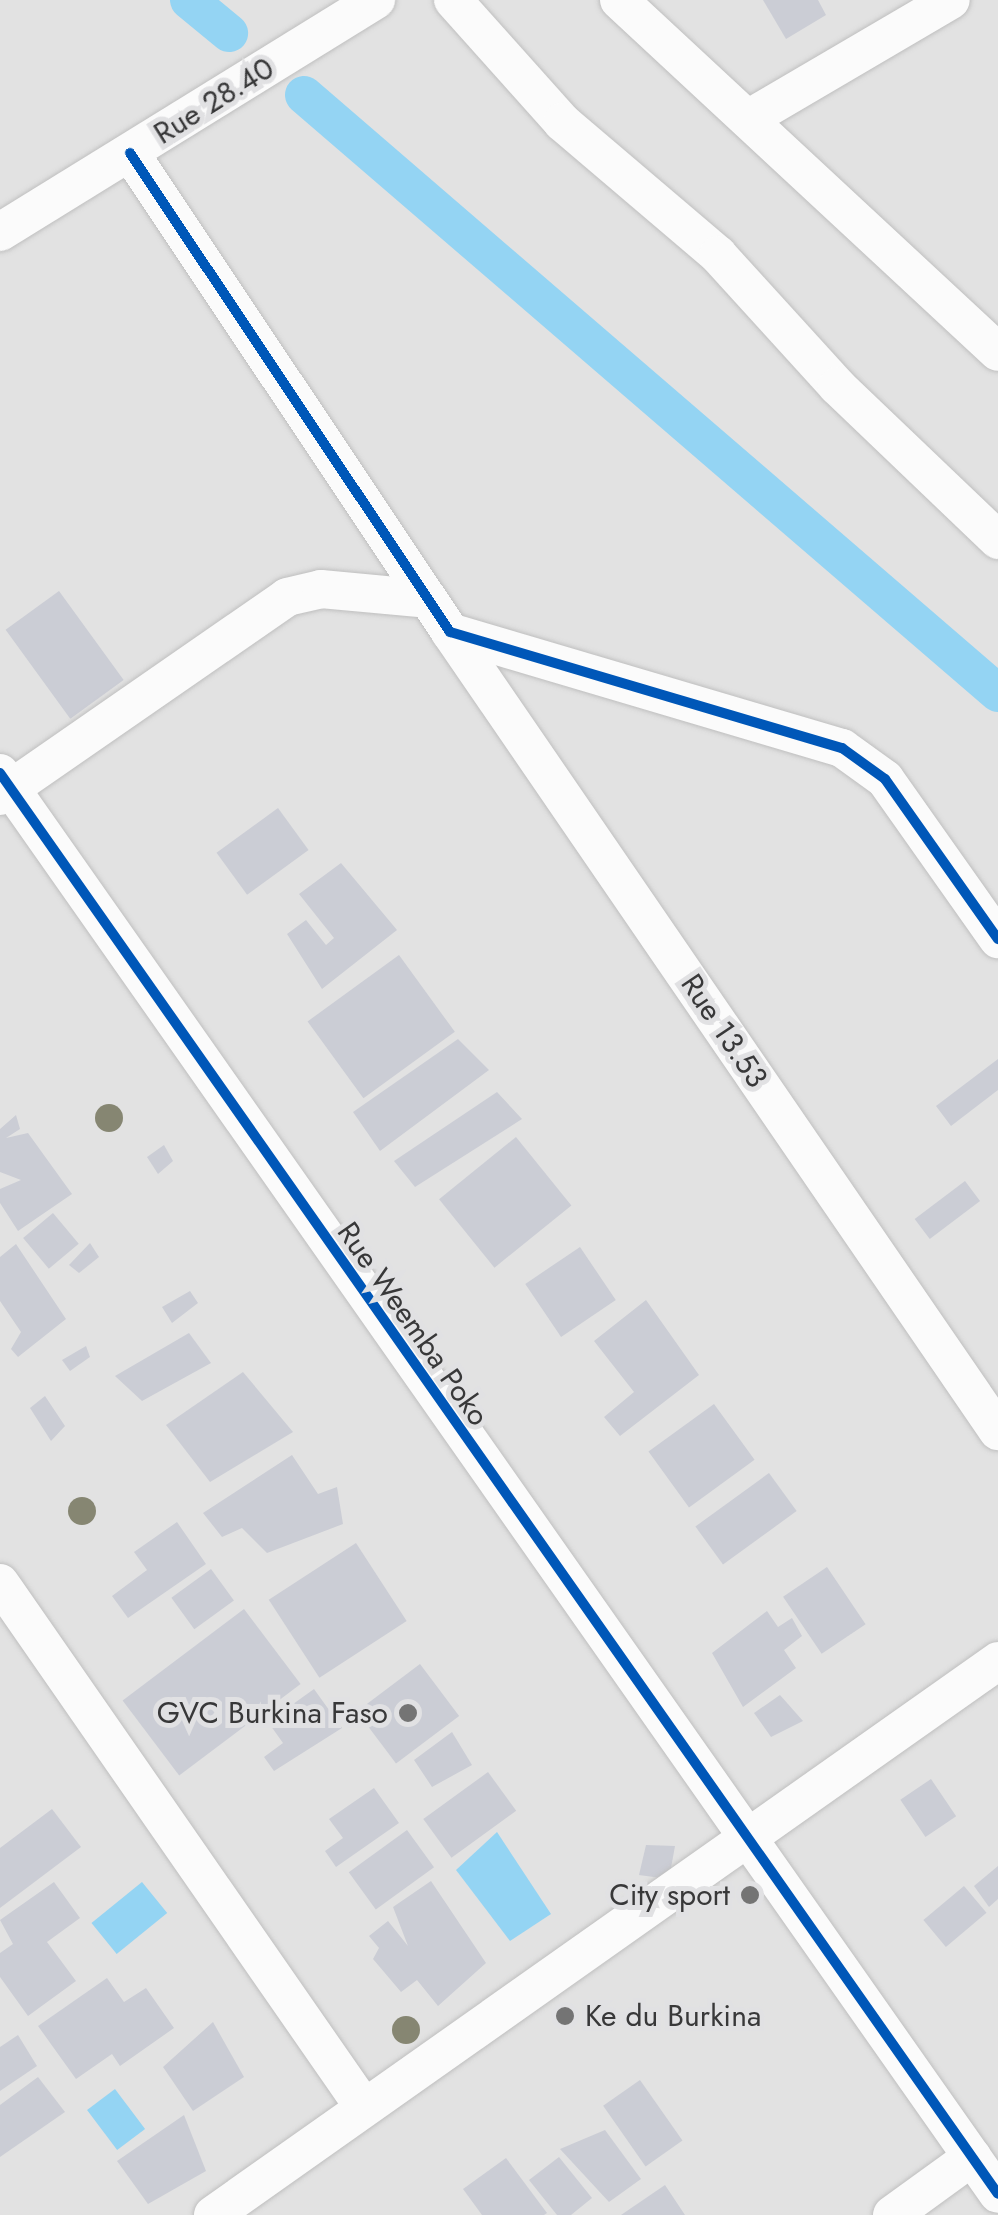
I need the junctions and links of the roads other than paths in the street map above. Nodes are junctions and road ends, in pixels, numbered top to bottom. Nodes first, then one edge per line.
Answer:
1 (376, 0) edge
2 (453, 0) edge
3 (619, 0) edge
4 (951, 0) edge
5 (748, 119) junction
6 (130, 153) junction
7 (0, 232) edge
8 (984, 318) edge
9 (998, 352) edge
10 (998, 540) edge
11 (428, 600) junction
12 (450, 632) junction
13 (3, 784) edge
14 (998, 939) edge
15 (998, 1431) edge
16 (0, 1583) edge
17 (998, 1661) edge
18 (742, 1840) junction
19 (364, 2106) junction
20 (972, 2157) junction
21 (998, 2194) edge
22 (213, 2215) edge
23 (892, 2215) edge

1 - 6 street, Rue 28.40
2 - 10 street
3 - 5 street
4 - 5 street
5 - 8 street
6 - 7 street, Rue 28.40
6 - 11 street, Rue 13.53
8 - 9 street
11 - 12 street, Rue 13.53
11 - 13 street
12 - 14 street
12 - 15 street, Rue 13.53
13 - 18 street, Rue Weemba Poko
16 - 19 street
17 - 18 street
18 - 19 street
18 - 20 street, Rue Weemba Poko
19 - 22 street
20 - 21 street, Rue Weemba Poko
20 - 23 street

